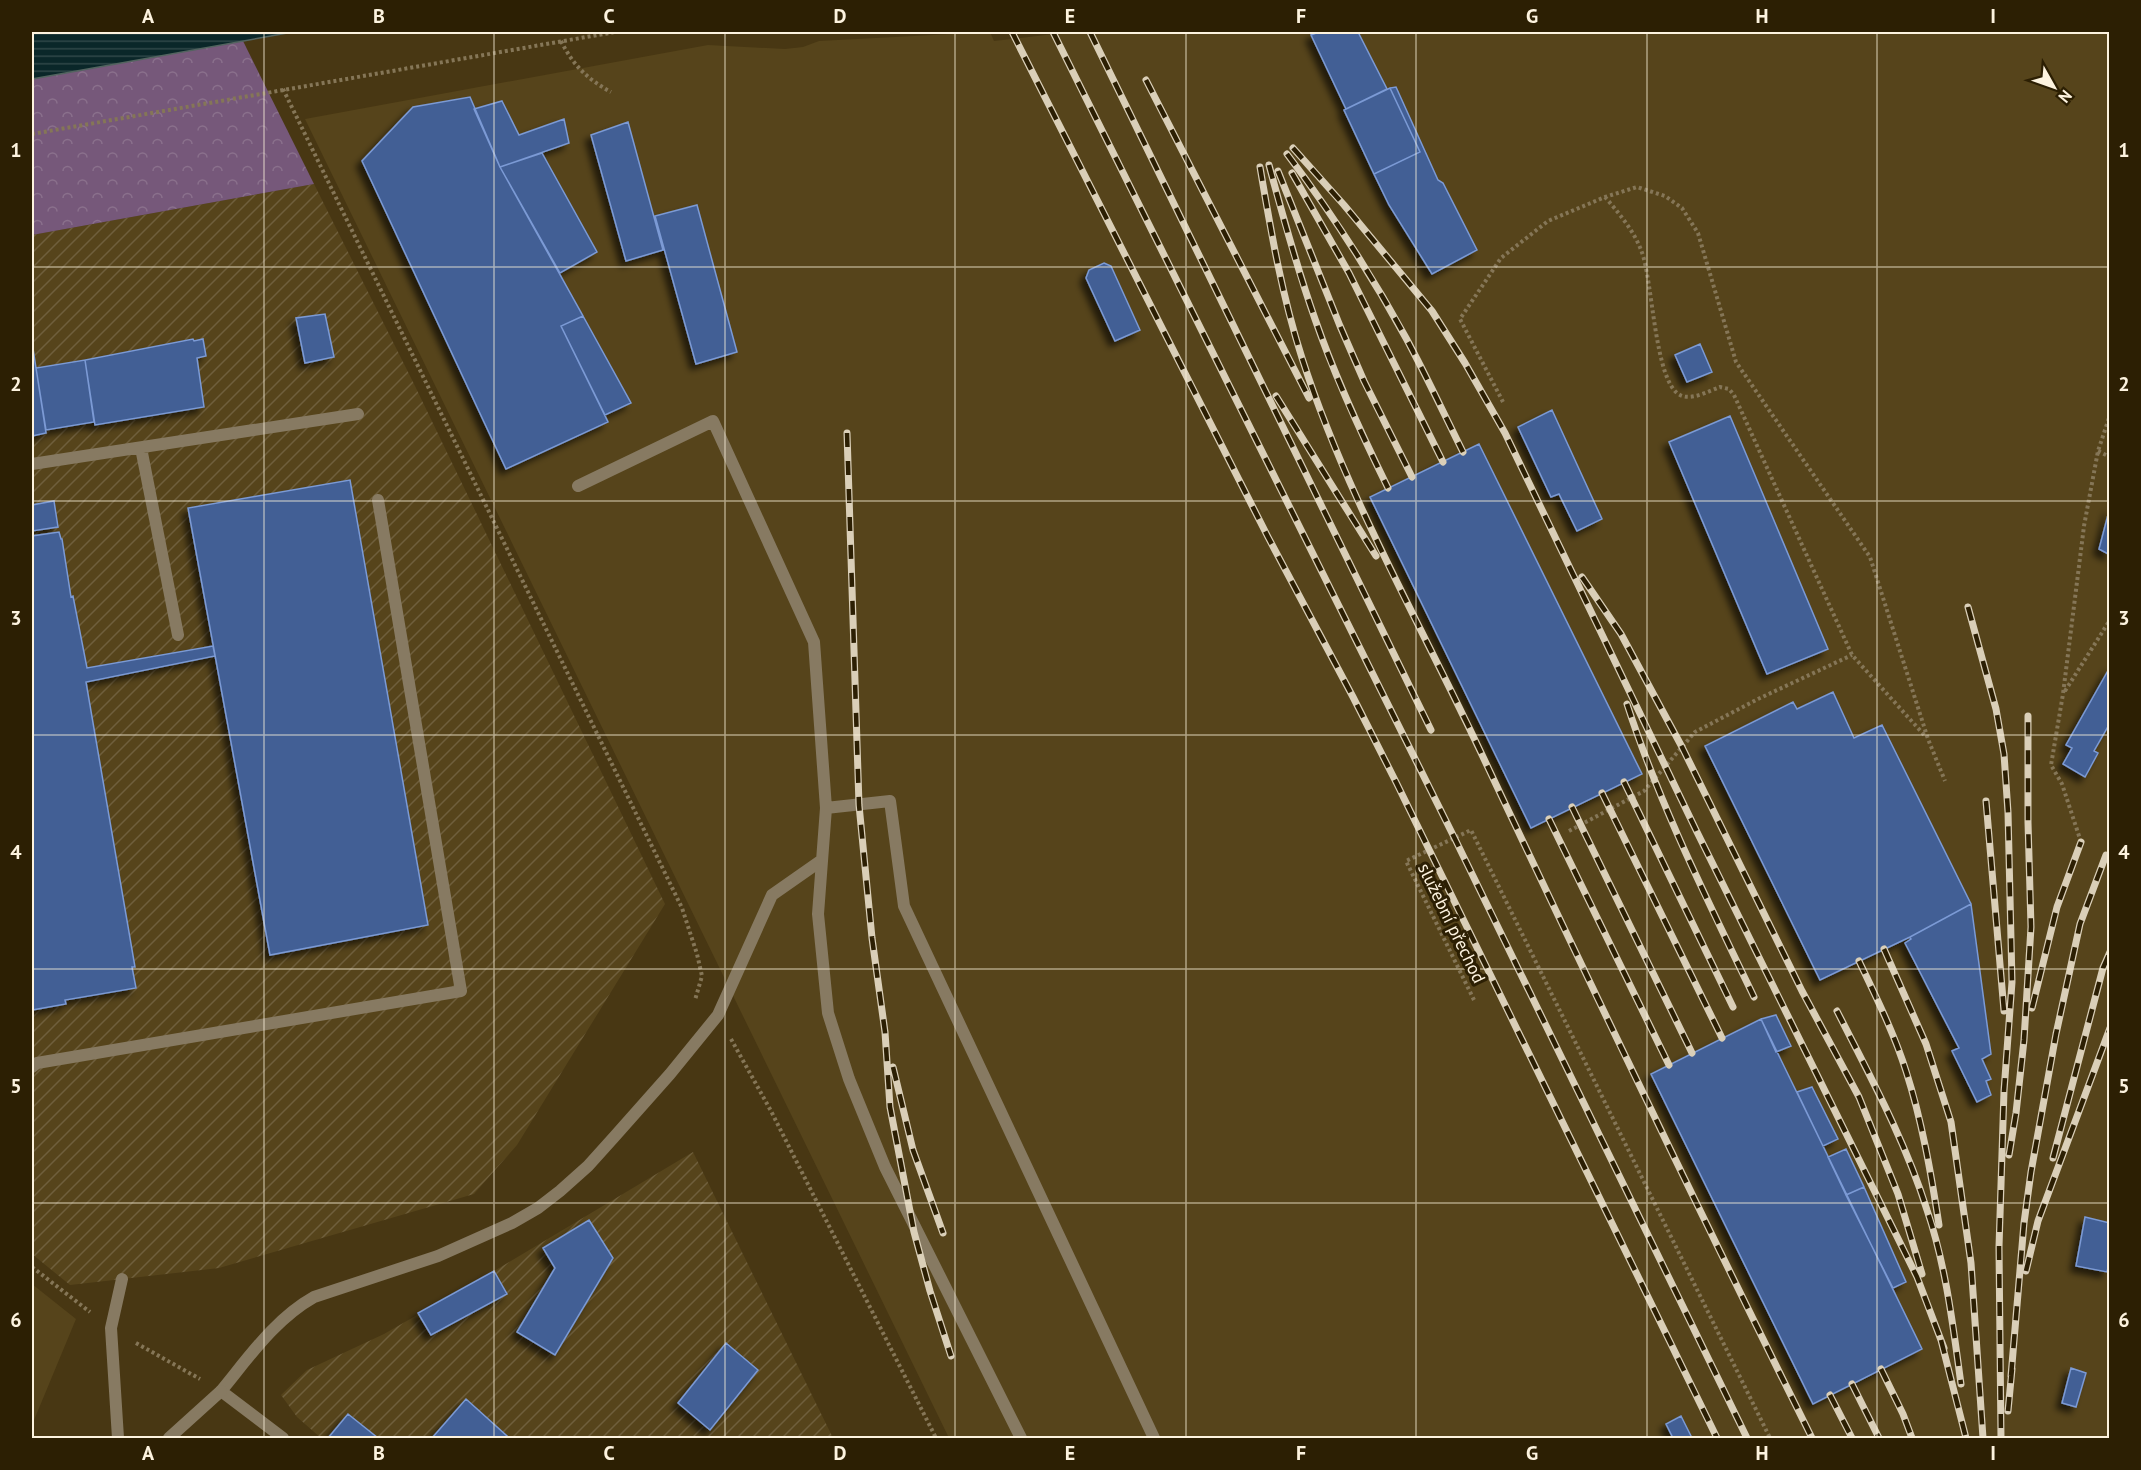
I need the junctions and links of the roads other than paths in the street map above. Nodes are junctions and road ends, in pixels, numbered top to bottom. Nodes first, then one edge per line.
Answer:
1 (358, 414) dead end
2 (141, 447) junction
3 (32, 464) edge
4 (578, 486) dead end
5 (378, 500) dead end
6 (178, 635) dead end
7 (826, 808) junction
8 (822, 860) junction
9 (32, 1067) edge
10 (122, 1278) dead end
11 (221, 1391) junction
12 (117, 1438) edge
13 (169, 1438) edge
14 (283, 1438) edge
15 (1021, 1438) edge
16 (1154, 1438) edge

1 - 2 street
2 - 3 street
2 - 6 street
4 - 7 street
5 - 9 street
7 - 8 street
7 - 16 street
8 - 11 street
8 - 15 street
10 - 12 street
11 - 13 street
11 - 14 street

